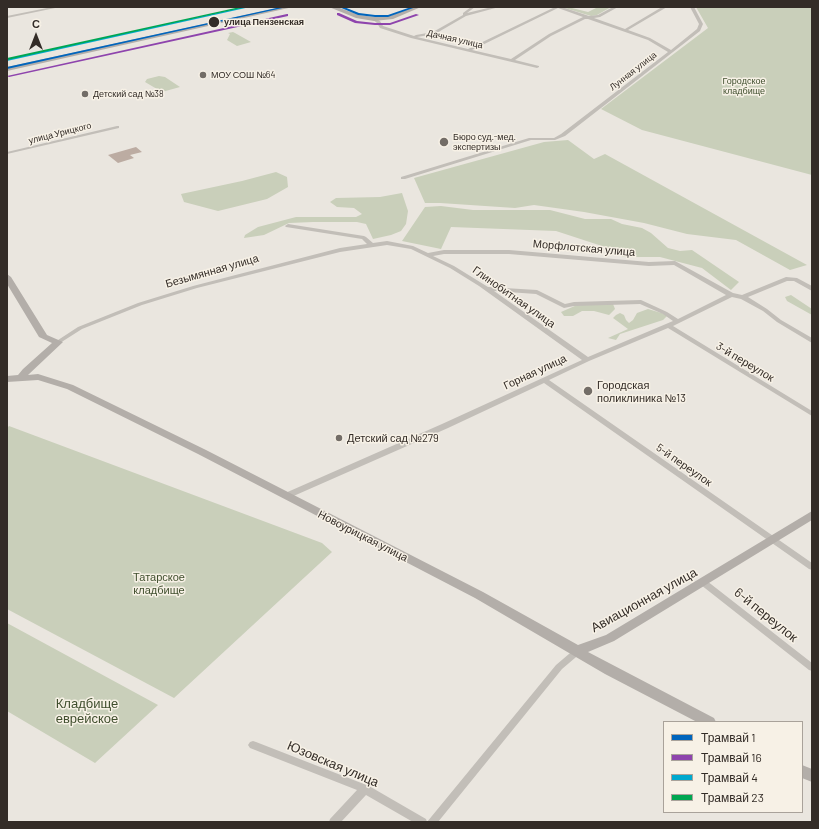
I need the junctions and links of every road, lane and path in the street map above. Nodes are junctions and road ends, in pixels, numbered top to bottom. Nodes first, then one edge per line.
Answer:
1 (58, 7) edge
2 (278, 7) edge
3 (290, 7) edge
4 (332, 7) edge
5 (350, 7) edge
6 (409, 7) edge
7 (418, 7) edge
8 (473, 7) edge
9 (497, 7) edge
10 (558, 7) edge
11 (616, 7) edge
12 (665, 7) edge
13 (692, 7) edge
14 (465, 15) junction
15 (7, 17) edge
16 (590, 18) junction
17 (374, 19) junction
18 (625, 30) junction
19 (412, 37) junction
20 (467, 51) junction
21 (671, 52) junction
22 (511, 61) junction
23 (7, 67) edge
24 (537, 67) dead end
25 (117, 127) dead end
26 (7, 153) edge
27 (403, 178) dead end
28 (288, 226) dead end
29 (371, 245) junction
30 (428, 255) junction
31 (7, 276) edge
32 (486, 289) junction
33 (812, 289) edge
34 (731, 295) junction
35 (743, 296) junction
36 (678, 322) junction
37 (668, 326) junction
38 (812, 341) edge
39 (58, 342) junction
40 (587, 360) junction
41 (22, 377) junction
42 (7, 379) edge
43 (544, 380) junction
44 (812, 414) edge
45 (286, 496) junction
46 (812, 515) edge
47 (773, 540) junction
48 (812, 567) edge
49 (704, 583) junction
50 (579, 650) junction
51 (812, 668) edge
52 (707, 721) edge
53 (253, 745) dead end
54 (803, 772) edge
55 (812, 776) edge
56 (365, 789) junction
57 (334, 822) edge
58 (422, 822) edge
59 (432, 822) edge

1 - 15 street
2 - 23 main road
3 - 23 main road
4 - 17 main road
5 - 6 main road
7 - 17 main road
8 - 14 street
9 - 14 street
10 - 16 street
10 - 20 street
11 - 16 street
12 - 18 street
13 - 21 street, Лунная улица
14 - 19 street
16 - 18 street
16 - 22 street
17 - 19 street, Дачная улица
18 - 21 street
19 - 20 street, Дачная улица
20 - 22 street, Дачная улица
21 - 27 street, Лунная улица
22 - 24 street, Дачная улица
25 - 26 street, улица Урицкого
28 - 29 street
29 - 30 street, Безымянная улица
29 - 39 street, Безымянная улица
30 - 32 street, Глинобитная улица
30 - 34 street, Морфлотская улица
31 - 39 main road
32 - 36 street
32 - 40 street, Глинобитная улица
33 - 35 street
34 - 35 street
34 - 36 street, Горная улица
35 - 38 street
36 - 37 street, Горная улица
37 - 40 street, Горная улица
37 - 44 street, 3-й переулок
39 - 41 main road, Безымянная улица
40 - 43 street, Горная улица
41 - 42 main road, Новоурицкая улица
41 - 45 main road, Новоурицкая улица
43 - 45 street, Горная улица
43 - 47 street, 5-й переулок
45 - 50 main road, Новоурицкая улица
46 - 47 main road, Авиационная улица
47 - 48 street, 5-й переулок
47 - 49 main road, Авиационная улица
49 - 50 main road, Авиационная улица
49 - 51 street, 6-й переулок
50 - 52 main road, Новоурицкая улица
50 - 59 street, Авиационная улица
53 - 56 street, Юзовская улица
54 - 55 main road
56 - 57 street
56 - 58 street, Юзовская улица

